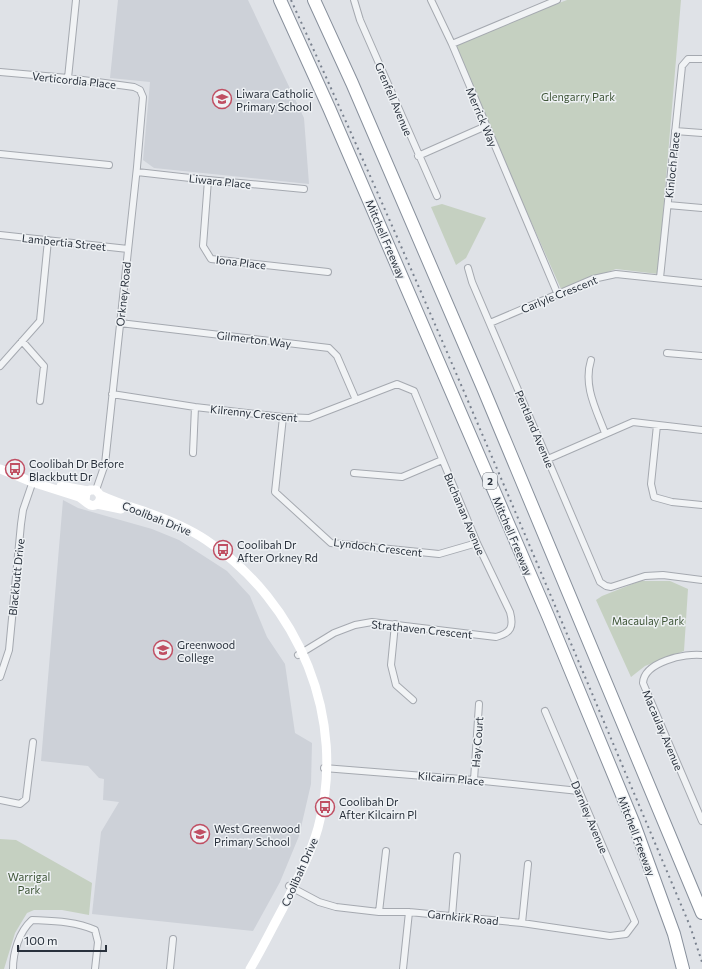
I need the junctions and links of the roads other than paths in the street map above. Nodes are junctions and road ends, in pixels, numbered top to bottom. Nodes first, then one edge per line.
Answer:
1 (76, 0) edge
2 (280, 0) edge
3 (314, 0) edge
4 (354, 0) edge
5 (431, 0) edge
6 (557, 0) edge
7 (452, 44) junction
8 (702, 59) edge
9 (0, 72) edge
10 (68, 78) junction
11 (143, 97) joint
12 (486, 126) junction
13 (675, 131) junction
14 (702, 133) edge
15 (0, 154) edge
16 (418, 156) junction
17 (109, 165) dead end
18 (137, 172) junction
19 (208, 180) junction
20 (304, 188) dead end
21 (436, 196) dead end
22 (668, 205) junction
23 (702, 208) edge
24 (0, 235) edge
25 (48, 240) junction
26 (128, 249) junction
27 (468, 268) dead end
28 (328, 272) dead end
29 (660, 278) junction
30 (702, 283) edge
31 (558, 295) junction
32 (490, 322) junction
33 (120, 323) junction
34 (22, 341) junction
35 (667, 353) dead end
36 (702, 356) edge
37 (591, 360) dead end
38 (0, 366) edge
39 (414, 391) joint
40 (112, 394) junction
41 (356, 400) junction
42 (40, 401) dead end
43 (195, 407) junction
44 (283, 417) junction
45 (657, 425) junction
46 (702, 430) edge
47 (605, 433) junction
48 (193, 453) dead end
49 (548, 459) junction
50 (442, 460) junction
51 (0, 463) edge
52 (0, 469) edge
53 (354, 473) dead end
54 (33, 480) junction
55 (93, 496) junction
56 (702, 505) edge
57 (477, 543) junction
58 (702, 580) edge
59 (395, 624) junction
60 (505, 635) joint
61 (300, 654) junction
62 (702, 655) edge
63 (0, 677) edge
64 (413, 700) dead end
65 (479, 704) dead end
66 (546, 712) dead end
67 (33, 742) dead end
68 (325, 768) junction
69 (474, 780) junction
70 (579, 791) junction
71 (0, 800) edge
72 (699, 806) edge
73 (702, 821) edge
74 (386, 851) dead end
75 (457, 856) dead end
76 (528, 864) dead end
77 (291, 887) junction
78 (379, 912) junction
79 (409, 912) junction
80 (702, 913) edge
81 (452, 916) junction
82 (635, 922) joint
83 (522, 923) junction
84 (173, 939) dead end
85 (13, 969) edge
86 (96, 969) edge
87 (170, 969) edge
88 (244, 969) edge
89 (250, 969) edge
90 (403, 969) edge
91 (683, 969) edge

1 - 10 street
2 - 91 highway, Mitchell Freeway / 2
3 - 80 highway
4 - 16 street, Grenfell Avenue
5 - 7 street, Merrick Way
6 - 7 street
7 - 12 street, Merrick Way
8 - 13 street, Kinloch Place
9 - 10 street, Verticordia Place
10 - 11 street, Verticordia Place
11 - 18 street, Orkney Road
12 - 16 street
12 - 31 street, Merrick Way
13 - 14 street
13 - 22 street, Kinloch Place
15 - 17 street
16 - 21 street, Grenfell Avenue
18 - 19 street, Liwara Place
18 - 26 street, Orkney Road
19 - 20 street, Liwara Place
19 - 28 street, Iona Place
22 - 23 street
22 - 29 street, Kinloch Place
24 - 25 street, Lambertia Street
25 - 26 street, Lambertia Street
25 - 34 street
26 - 33 street, Orkney Road
27 - 32 street, Pentland Avenue
29 - 30 street, Carlyle Crescent
29 - 31 street, Carlyle Crescent
31 - 32 street, Carlyle Crescent
32 - 49 street, Pentland Avenue
33 - 40 street, Orkney Road
33 - 41 street, Gilmerton Way
34 - 38 street
34 - 42 street
35 - 36 street
37 - 47 street
39 - 41 street, Kilrenny Crescent
39 - 50 street, Buchanan Avenue
40 - 43 street, Kilrenny Crescent
40 - 55 street, Orkney Road
41 - 44 street, Kilrenny Crescent
43 - 44 street, Kilrenny Crescent
43 - 48 street
44 - 57 street, Lyndoch Crescent
45 - 46 street
45 - 47 street
45 - 56 street
47 - 49 street
49 - 58 street, Pentland Avenue
50 - 53 street
50 - 57 street, Buchanan Avenue
51 - 54 main road, Coolibah Drive
52 - 54 main road, Coolibah Drive
54 - 55 main road, Coolibah Drive
54 - 63 street, Blackbutt Drive
55 - 61 main road, Coolibah Drive
57 - 60 street, Buchanan Avenue
59 - 60 street, Strathaven Crescent
59 - 61 street, Strathaven Crescent
59 - 64 street
61 - 68 main road, Coolibah Drive
62 - 72 street, Macaulay Avenue
65 - 69 street, Hay Court
66 - 70 street, Darnley Avenue
67 - 71 street
68 - 69 street, Kilcairn Place
68 - 77 main road, Coolibah Drive
69 - 70 street, Kilcairn Place
70 - 82 street, Darnley Avenue
72 - 73 street, Macaulay Avenue
74 - 78 street
75 - 81 street
76 - 83 street
77 - 78 street, Garnkirk Road
77 - 88 main road, Coolibah Drive
77 - 89 main road, Coolibah Drive
78 - 79 street, Garnkirk Road
79 - 81 street, Garnkirk Road
79 - 90 street
81 - 83 street, Garnkirk Road
82 - 83 street, Garnkirk Road
84 - 87 street
85 - 86 street

